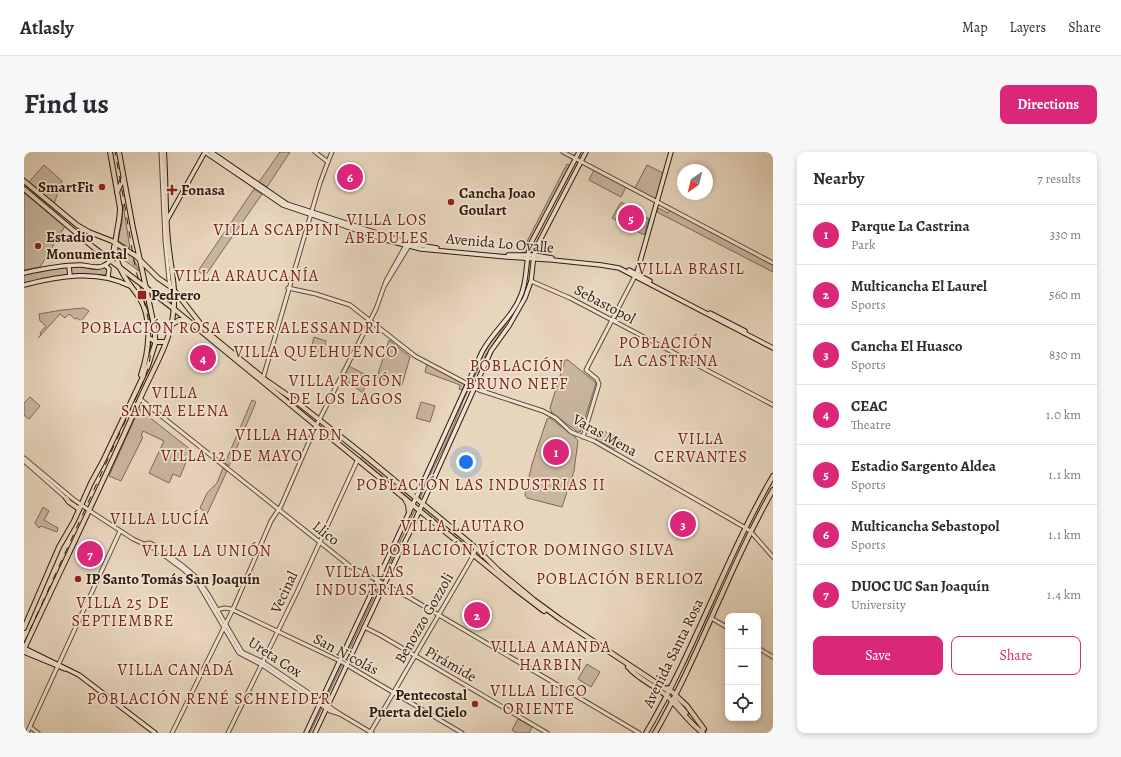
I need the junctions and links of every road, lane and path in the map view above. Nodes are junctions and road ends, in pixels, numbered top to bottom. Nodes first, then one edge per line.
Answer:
1 (110, 152) edge
2 (119, 152) edge
3 (163, 152) edge
4 (205, 152) edge
5 (211, 152) edge
6 (315, 152) edge
7 (331, 152) edge
8 (563, 152) edge
9 (579, 152) edge
10 (586, 152) edge
11 (671, 152) edge
12 (575, 159) junction
13 (161, 160) joint
14 (327, 161) junction
15 (581, 162) junction
16 (123, 179) junction
17 (24, 181) edge
18 (24, 189) edge
19 (117, 192) junction
20 (657, 201) junction
21 (312, 213) junction
22 (133, 216) dead end
23 (167, 220) junction
24 (131, 222) junction
25 (114, 243) junction
26 (408, 245) junction
27 (528, 257) junction
28 (534, 257) junction
29 (111, 260) junction
30 (140, 260) junction
31 (773, 263) edge
32 (69, 266) junction
33 (105, 266) junction
34 (119, 266) junction
35 (24, 273) edge
36 (636, 275) junction
37 (70, 276) junction
38 (108, 277) junction
39 (531, 281) junction
40 (24, 285) edge
41 (130, 286) junction
42 (145, 286) junction
43 (171, 287) junction
44 (288, 288) junction
45 (175, 291) junction
46 (174, 302) junction
47 (174, 309) junction
48 (612, 320) junction
49 (188, 321) junction
50 (370, 321) junction
51 (171, 326) junction
52 (149, 338) junction
53 (156, 342) junction
54 (165, 342) junction
55 (773, 347) edge
56 (263, 378) junction
57 (467, 384) junction
58 (474, 388) junction
59 (140, 399) junction
60 (773, 405) edge
61 (128, 407) junction
62 (319, 420) junction
63 (316, 425) junction
64 (583, 437) junction
65 (364, 456) junction
66 (24, 458) edge
67 (358, 460) junction
68 (24, 462) edge
69 (773, 476) edge
70 (420, 489) junction
71 (773, 490) edge
72 (408, 492) junction
73 (64, 495) junction
74 (405, 498) junction
75 (416, 498) junction
76 (413, 504) junction
77 (422, 504) junction
78 (80, 507) junction
79 (279, 509) junction
80 (419, 510) junction
81 (89, 511) junction
82 (408, 513) junction
83 (744, 527) junction
84 (120, 531) junction
85 (750, 531) junction
86 (320, 542) junction
87 (476, 548) junction
88 (474, 555) junction
89 (773, 557) edge
90 (377, 580) junction
91 (384, 585) junction
92 (216, 610) junction
93 (233, 610) junction
94 (439, 615) junction
95 (711, 618) junction
96 (225, 626) junction
97 (725, 626) edge
98 (364, 627) junction
99 (24, 628) edge
100 (278, 632) junction
101 (24, 648) edge
102 (760, 649) edge
103 (24, 652) edge
104 (415, 656) junction
105 (773, 657) edge
106 (340, 661) junction
107 (262, 664) junction
108 (58, 665) junction
109 (346, 666) junction
110 (627, 666) junction
111 (668, 692) junction
112 (393, 693) junction
113 (675, 699) junction
114 (320, 703) junction
115 (327, 707) junction
116 (30, 727) junction
117 (704, 732) edge
118 (27, 733) edge
119 (38, 733) edge
120 (155, 733) edge
121 (172, 733) edge
122 (228, 733) edge
123 (306, 733) edge
124 (315, 733) edge
125 (371, 733) edge
126 (462, 733) edge
127 (547, 733) edge
128 (639, 733) edge
129 (646, 733) edge
130 (654, 733) edge

1 - 19 main road
2 - 16 main road
3 - 13 main road
3 - 23 main road
4 - 21 main road, Avenida Lo Ovalle
4 - 23 main road
5 - 21 main road, Avenida Lo Ovalle
6 - 14 street
7 - 14 street
8 - 12 street
9 - 12 main road
10 - 15 main road
11 - 20 main road
12 - 15 street
12 - 27 main road
13 - 43 street
14 - 21 street
15 - 20 street
15 - 28 main road
16 - 19 main road
16 - 24 main road
17 - 25 main road
18 - 29 main road
19 - 25 main road
20 - 31 street
20 - 36 main road
21 - 26 main road, Avenida Lo Ovalle
21 - 44 street
22 - 24 main road
23 - 45 main road
24 - 30 main road
25 - 29 main road
25 - 30 main road
25 - 34 main road
26 - 27 main road, Avenida Lo Ovalle
26 - 50 street
27 - 28 main road, Avenida Lo Ovalle
27 - 57 main road
28 - 36 main road, Avenida Lo Ovalle
28 - 39 main road
29 - 33 main road
29 - 34 main road
30 - 42 main road
30 - 43 main road
32 - 33 main road
32 - 35 main road
32 - 37 main road
33 - 38 main road
34 - 41 main road
34 - 42 main road
36 - 48 street
36 - 55 main road, Avenida Lo Ovalle
37 - 38 main road
37 - 40 main road
38 - 41 main road
39 - 48 street, Sebastopol
39 - 58 main road
41 - 52 main road
42 - 47 main road
42 - 53 main road
43 - 45 main road
43 - 46 street
44 - 50 street, Varas Mena
44 - 56 street
45 - 46 main road
45 - 56 main road
46 - 47 main road
47 - 49 main road
47 - 51 main road
48 - 60 street, Sebastopol
48 - 64 street
49 - 51 main road
49 - 63 main road
50 - 57 street, Varas Mena
50 - 62 street
51 - 54 main road
52 - 53 main road
52 - 61 main road
53 - 54 main road
53 - 61 main road
54 - 59 main road
56 - 62 main road
57 - 58 street, Varas Mena
57 - 70 main road
58 - 64 street, Varas Mena
58 - 77 main road
59 - 79 street, Llico
59 - 81 main road
61 - 78 main road
62 - 63 street
62 - 65 main road
63 - 67 main road
63 - 79 street
64 - 83 street, Varas Mena
65 - 67 main road
65 - 72 main road
66 - 73 street
67 - 74 main road
67 - 86 street, Vecinal
68 - 73 street
69 - 83 main road, Avenida Santa Rosa
70 - 72 main road
70 - 75 main road
71 - 85 main road, Avenida Santa Rosa
72 - 75 main road
73 - 78 main road
74 - 76 main road
74 - 82 main road
75 - 76 main road
75 - 77 main road
76 - 80 main road
76 - 82 main road
77 - 80 main road
77 - 87 main road
78 - 81 street, Ureta Cox
78 - 99 main road
79 - 86 street, Llico
79 - 93 street
80 - 88 main road
80 - 91 main road
81 - 84 street, Ureta Cox
81 - 101 main road
82 - 90 main road
83 - 85 street, Varas Mena
83 - 111 main road, Avenida Santa Rosa
84 - 92 street, Ureta Cox
84 - 108 street
85 - 89 street, Varas Mena
85 - 95 main road, Avenida Santa Rosa
86 - 90 street, Llico
86 - 100 street, Vecinal
87 - 88 street, Benozzo Gozzoli
87 - 110 main road
88 - 94 street, Benozzo Gozzoli
88 - 110 main road
90 - 91 street, Llico
90 - 106 main road
91 - 94 street, Llico
91 - 98 main road
92 - 93 street, San Nicolás
92 - 96 street, Ureta Cox
93 - 96 street
93 - 100 street, San Nicolás
94 - 104 street, Benozzo Gozzoli
94 - 128 street, Llico
95 - 97 street
95 - 113 main road, Avenida Santa Rosa
96 - 107 street, Ureta Cox
96 - 121 street
98 - 104 street, Pirámide
98 - 109 main road
100 - 106 street, San Nicolás
100 - 107 street, Vecinal
101 - 108 main road
102 - 105 street
103 - 108 main road
104 - 112 street, Benozzo Gozzoli
104 - 127 street, Pirámide
106 - 109 street, San Nicolás
106 - 114 main road
107 - 114 street, Ureta Cox
107 - 122 street, Vecinal
108 - 116 street
108 - 120 main road
109 - 112 street, San Nicolás
109 - 115 main road
110 - 111 main road
110 - 111 main road
111 - 113 main road
111 - 113 main road
111 - 129 main road, Avenida Santa Rosa
112 - 125 street, Benozzo Gozzoli
112 - 126 street, San Nicolás
113 - 117 main road
113 - 117 main road
113 - 130 main road, Avenida Santa Rosa
114 - 115 street, Ureta Cox
114 - 123 main road
115 - 124 main road
115 - 125 street, Ureta Cox
116 - 118 street
116 - 119 street

